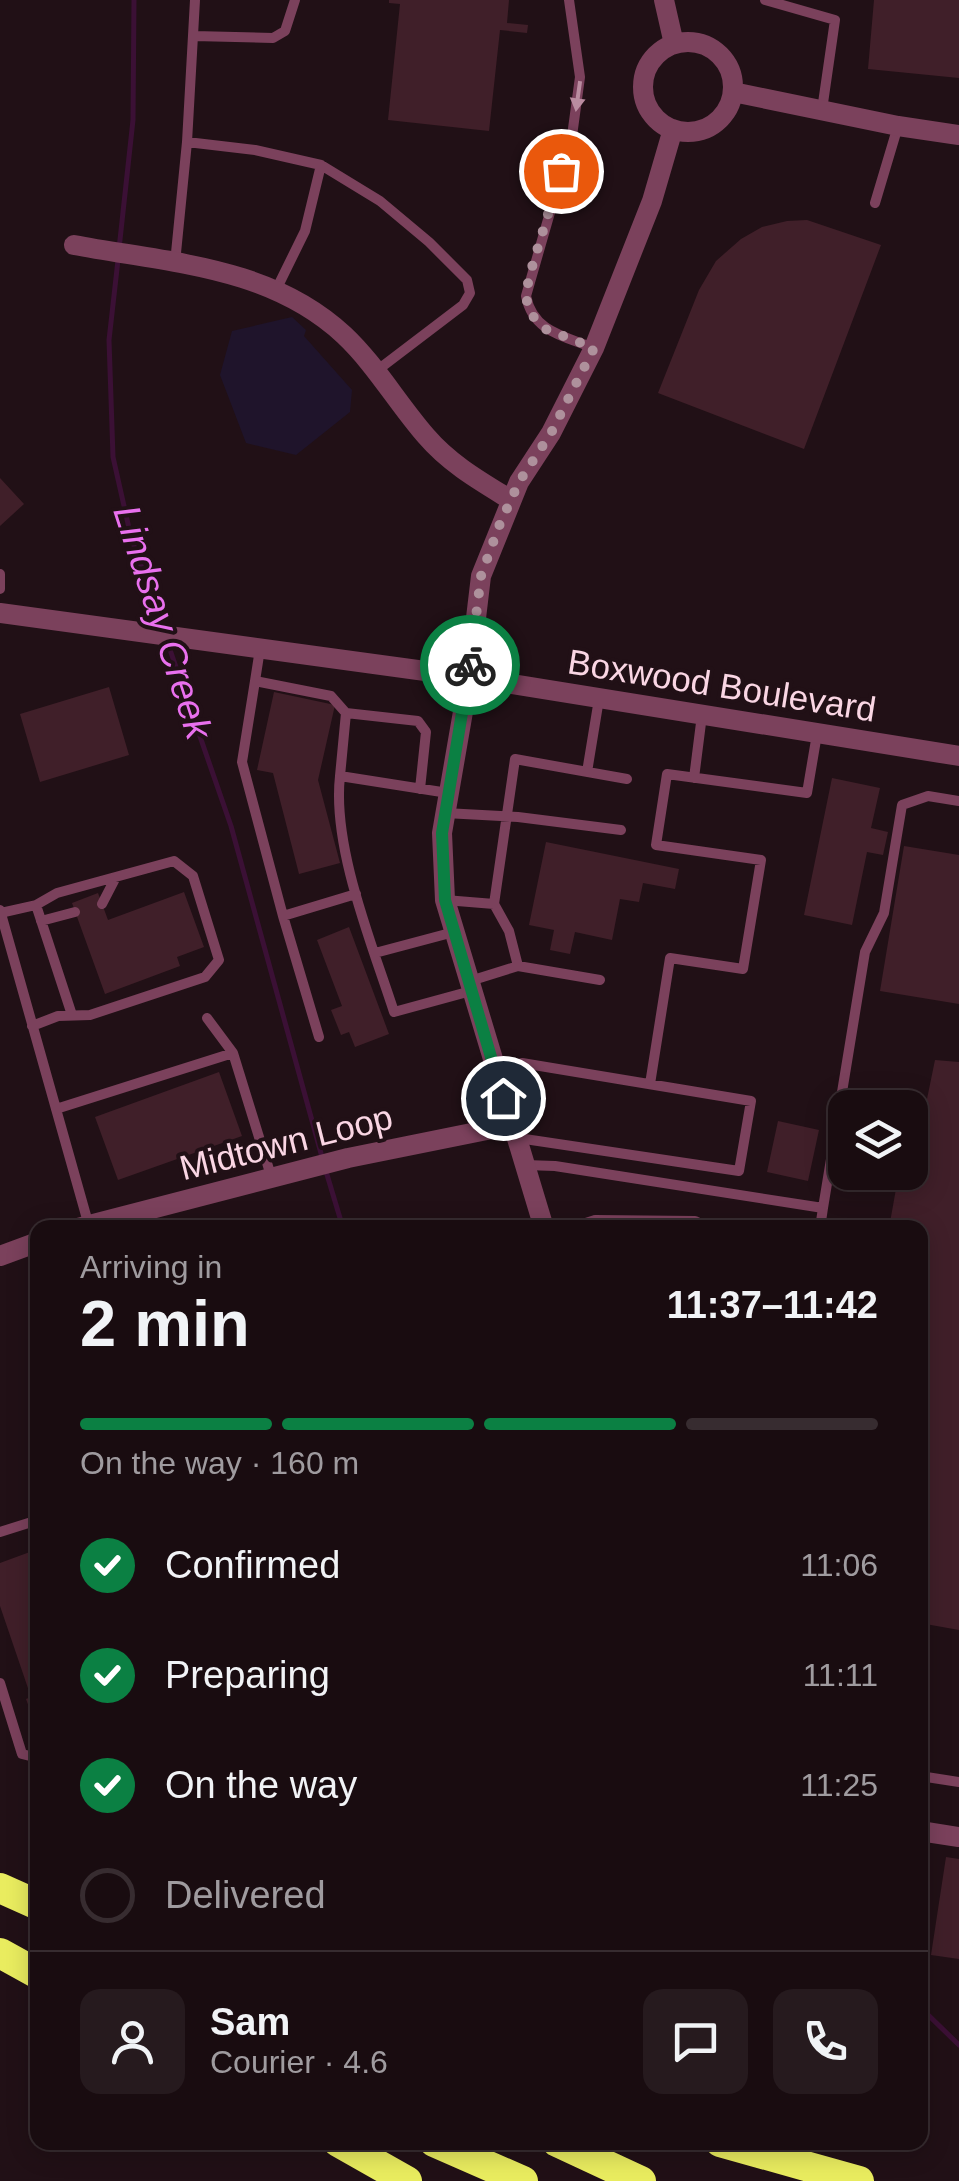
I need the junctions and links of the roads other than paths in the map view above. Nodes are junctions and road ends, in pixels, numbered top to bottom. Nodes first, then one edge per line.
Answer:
1 (194, 0) edge
2 (295, 0) edge
3 (569, 0) edge
4 (664, 0) edge
5 (766, 0) edge
6 (194, 36) junction
7 (674, 44) junction
8 (732, 92) junction
9 (822, 110) junction
10 (898, 126) junction
11 (673, 129) junction
12 (959, 135) edge
13 (187, 142) junction
14 (321, 165) junction
15 (875, 204) dead end
16 (74, 245) dead end
17 (175, 264) junction
18 (276, 290) junction
19 (594, 348) junction
20 (374, 372) junction
21 (511, 500) junction
22 (0, 574) edge
23 (0, 589) edge
24 (0, 613) edge
25 (260, 648) junction
26 (469, 677) junction
27 (256, 680) junction
28 (599, 698) junction
29 (346, 713) junction
30 (702, 714) junction
31 (818, 733) junction
32 (959, 756) edge
33 (587, 772) junction
34 (340, 776) junction
35 (694, 778) junction
36 (628, 779) dead end
37 (420, 788) junction
38 (959, 800) edge
39 (446, 803) junction
40 (504, 818) junction
41 (621, 830) dead end
42 (116, 877) junction
43 (356, 894) junction
44 (445, 900) junction
45 (102, 904) dead end
46 (494, 904) junction
47 (36, 905) junction
48 (0, 911) edge
49 (75, 912) dead end
50 (284, 916) junction
51 (41, 921) junction
52 (454, 932) junction
53 (375, 954) junction
54 (518, 966) junction
55 (600, 980) dead end
56 (470, 986) junction
57 (72, 1015) junction
58 (207, 1018) dead end
59 (32, 1026) junction
60 (318, 1037) dead end
61 (233, 1053) junction
62 (495, 1072) junction
63 (650, 1084) junction
64 (56, 1110) junction
65 (513, 1132) junction
66 (524, 1165) junction
67 (272, 1179) junction
68 (824, 1208) junction
69 (84, 1220) edge
70 (109, 1220) edge
71 (541, 1220) edge
72 (822, 1220) edge
73 (30, 1245) edge
74 (0, 1256) edge
75 (30, 1523) edge
76 (0, 1532) edge
77 (0, 1683) edge
78 (30, 1756) edge
79 (928, 1777) edge
80 (959, 1782) edge
81 (928, 1832) edge
82 (959, 1837) edge
83 (0, 1887) edge
84 (30, 1899) edge
85 (0, 1943) edge
86 (0, 1953) edge
87 (30, 1956) edge
88 (30, 1970) edge
89 (352, 2150) edge
90 (452, 2150) edge
91 (574, 2150) edge
92 (749, 2150) edge
93 (407, 2181) edge
94 (523, 2181) edge
95 (641, 2181) edge
96 (859, 2181) edge

1 - 6 lane
2 - 6 lane
3 -> 19 lane
4 - 7 street
5 - 9 lane
6 - 13 lane
7 - 8 street
7 - 11 street
8 - 9 street
8 - 11 street
9 - 10 street
10 - 12 street
10 - 15 lane
11 - 19 street
13 - 14 lane
13 - 17 lane
14 - 18 lane
14 - 20 lane
16 - 17 street
17 - 18 street
18 - 20 street
19 - 21 street
20 - 21 street
21 - 26 street
22 - 23 lane
24 - 25 street, Boxwood Boulevard
25 - 26 street, Boxwood Boulevard
25 - 27 lane
26 - 28 street, Boxwood Boulevard
26 - 39 street
27 - 29 lane
27 - 50 lane
28 - 30 street, Boxwood Boulevard
28 - 33 lane
29 - 34 lane
29 - 37 lane
30 - 31 street, Boxwood Boulevard
30 - 35 lane
31 - 32 street, Boxwood Boulevard
31 - 35 lane
33 - 36 lane
33 - 40 lane
34 - 37 lane
34 - 43 lane
35 - 63 lane
37 - 39 lane
38 - 68 lane
39 - 40 lane
39 - 44 street
40 - 41 lane
40 - 46 lane
42 - 45 lane
42 - 47 lane
42 - 57 lane
43 - 50 lane
43 - 53 lane
44 - 46 lane
44 - 52 street
46 - 54 lane
47 - 48 lane
47 - 51 lane
48 - 59 lane
49 - 51 lane
50 - 60 lane
51 - 57 lane
52 - 53 lane
52 - 56 street
53 - 56 lane
54 - 55 lane
54 - 56 lane
56 - 62 street
57 - 59 lane
58 - 61 lane
59 - 64 lane
61 - 64 lane
61 - 67 lane
62 - 63 lane
62 - 65 street
63 - 65 lane
64 - 69 lane
65 - 66 street
65 - 67 street, Midtown Loop
66 - 68 lane
66 - 71 street
67 - 70 street, Midtown Loop
68 - 72 lane
73 - 74 street
75 - 76 lane
77 - 78 lane
79 - 80 lane
81 - 82 street
83 - 84 highway
85 - 87 highway
86 - 88 highway
89 - 93 highway
90 - 94 highway
91 - 95 highway
92 - 96 highway

